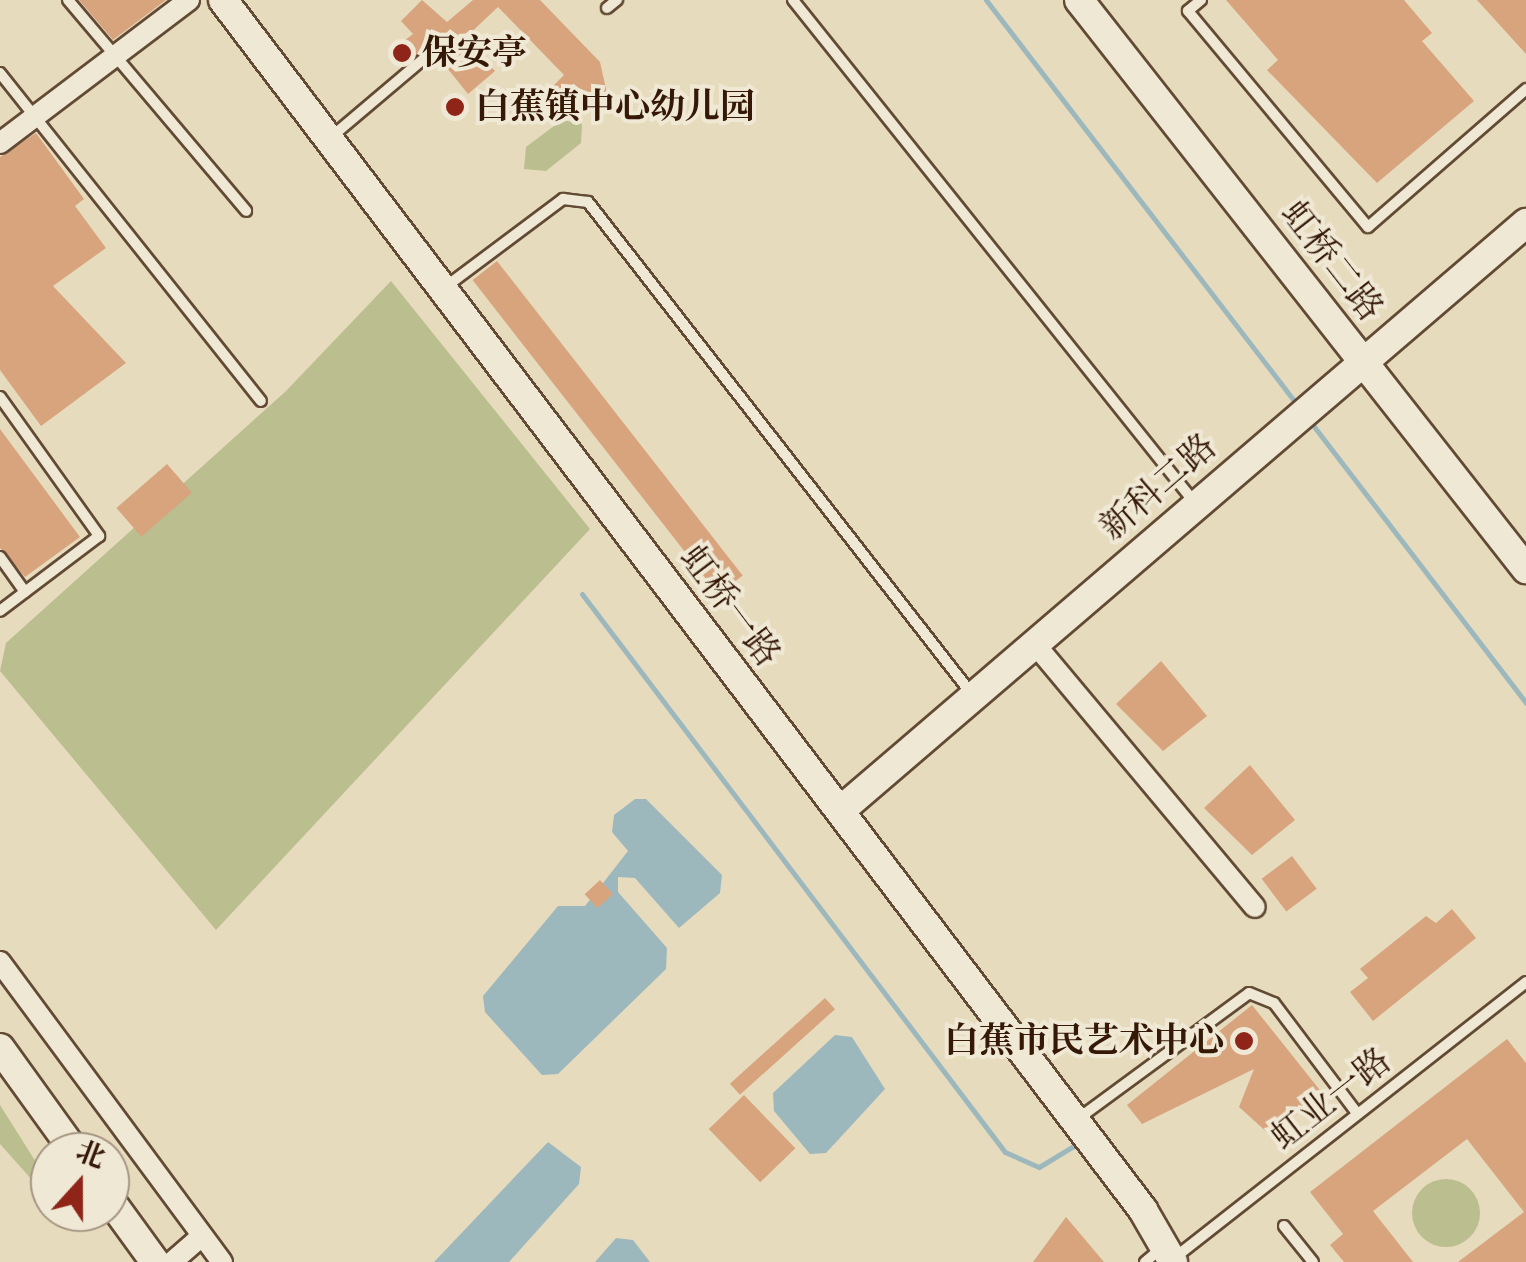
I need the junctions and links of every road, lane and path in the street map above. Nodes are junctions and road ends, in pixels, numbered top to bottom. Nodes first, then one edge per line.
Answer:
1 (68, 0) edge
2 (189, 0) edge
3 (223, 0) edge
4 (617, 0) edge
5 (793, 0) edge
6 (1079, 0) edge
7 (1201, 0) edge
8 (607, 8) dead end
9 (114, 54) junction
10 (427, 56) dead end
11 (0, 73) edge
12 (1526, 89) edge
13 (36, 115) junction
14 (329, 139) junction
15 (0, 143) edge
16 (246, 211) dead end
17 (1526, 223) edge
18 (443, 288) junction
19 (1363, 362) junction
20 (0, 398) edge
21 (261, 400) dead end
22 (1196, 504) junction
23 (0, 557) edge
24 (1526, 569) edge
25 (25, 592) junction
26 (0, 611) edge
27 (1034, 643) junction
28 (974, 696) junction
29 (840, 811) junction
30 (1255, 907) dead end
31 (0, 962) edge
32 (1526, 982) edge
33 (0, 1048) edge
34 (1358, 1113) junction
35 (1074, 1122) junction
36 (61, 1132) edge
37 (1284, 1226) dead end
38 (130, 1228) edge
39 (201, 1238) junction
40 (1163, 1258) edge
41 (155, 1262) edge
42 (172, 1262) edge
43 (222, 1262) edge
44 (1313, 1262) edge

1 - 9 lane
2 - 9 street
3 - 14 street, 虹桥一路
4 - 8 lane
5 - 22 lane
6 - 19 street, 虹桥二路
7 - 12 lane
9 - 13 street
9 - 16 lane
10 - 14 lane
11 - 13 lane
13 - 15 street
13 - 21 lane
14 - 18 street, 虹桥一路
17 - 19 street, 新科二路
18 - 28 lane
18 - 29 street, 虹桥一路
19 - 22 street, 新科二路
19 - 24 street, 虹桥二路
20 - 25 lane
22 - 27 street, 新科二路
23 - 25 lane
25 - 26 lane
27 - 28 street, 新科二路
27 - 30 street
28 - 29 street, 新科二路
29 - 35 street, 虹桥一路
31 - 39 street
32 - 34 lane, 虹业一路
33 - 36 street
34 - 35 lane
34 - 40 lane, 虹业一路
35 - 40 street, 虹桥一路
37 - 44 lane
38 - 41 street
39 - 42 street
39 - 43 street

